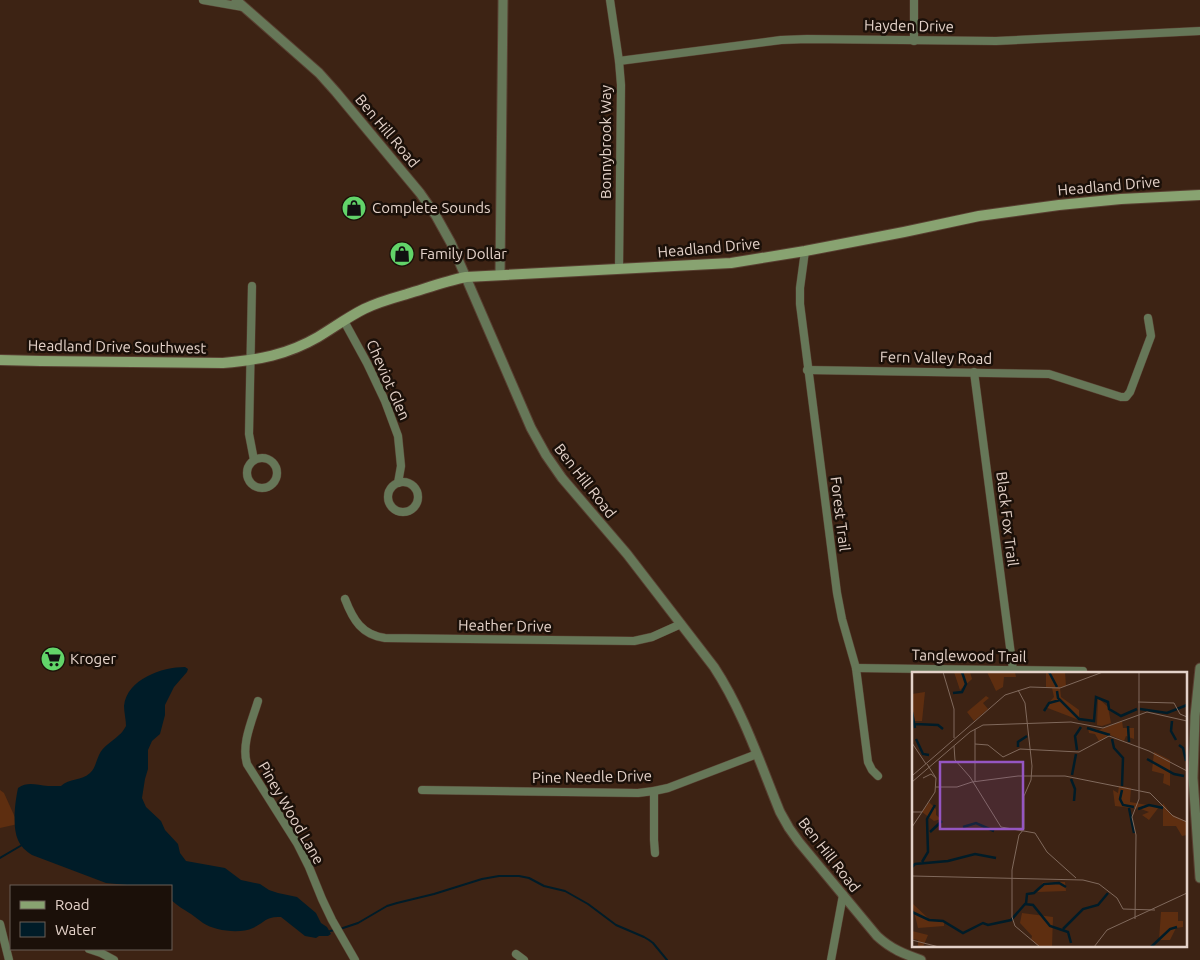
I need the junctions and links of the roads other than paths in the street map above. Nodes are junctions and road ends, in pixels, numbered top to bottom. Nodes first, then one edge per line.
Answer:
1 (202, 0) edge
2 (503, 0) edge
3 (610, 0) edge
4 (914, 0) edge
5 (240, 3) edge
6 (1200, 31) edge
7 (914, 41) junction
8 (620, 61) junction
9 (1200, 194) edge
10 (805, 251) junction
11 (619, 269) junction
12 (500, 274) junction
13 (466, 277) junction
14 (252, 286) dead end
15 (1148, 318) dead end
16 (344, 321) junction
17 (0, 360) edge
18 (250, 361) junction
19 (233, 362) joint
20 (808, 370) junction
21 (974, 372) junction
22 (254, 460) junction
23 (398, 483) junction
24 (345, 599) dead end
25 (681, 624) junction
26 (856, 668) junction
27 (1200, 668) edge
28 (1013, 670) junction
29 (1083, 671) dead end
30 (258, 701) dead end
31 (757, 754) junction
32 (878, 776) dead end
33 (422, 790) dead end
34 (654, 791) junction
35 (655, 853) dead end
36 (1200, 878) edge
37 (844, 896) junction
38 (0, 924) edge
39 (5, 944) edge
40 (93, 950) edge
41 (516, 954) dead end
42 (9, 960) edge
43 (114, 960) edge
44 (354, 960) edge
45 (524, 960) edge
46 (831, 960) edge
47 (921, 960) edge

1 - 5 street
2 - 12 street
3 - 8 street, Bonnybrook Way
4 - 7 street
5 - 13 street, Ben Hill Road
6 - 7 street, Hayden Drive
7 - 8 street, Hayden Drive
8 - 11 street, Bonnybrook Way
9 - 10 main road, Headland Drive
10 - 11 main road, Headland Drive
10 - 20 street, Forest Trail
11 - 12 main road, Headland Drive
12 - 13 main road, Headland Drive
13 - 16 main road, Headland Drive
13 - 25 street, Ben Hill Road
14 - 18 street
15 - 21 street, Fern Valley Road
16 - 18 main road, Headland Drive
16 - 23 street, Cheviot Glen
17 - 19 main road, Headland Drive Southwest
18 - 19 main road, Headland Drive
18 - 22 street
20 - 21 street, Fern Valley Road
20 - 26 street, Forest Trail
21 - 28 street, Black Fox Trail
22 - 22 street
23 - 23 street, Cheviot Glen
24 - 25 street, Heather Drive
25 - 31 street, Ben Hill Road
26 - 28 street, Tanglewood Trail
26 - 32 street, Forest Trail
27 - 36 street
28 - 29 street, Tanglewood Trail
30 - 44 street, Piney Wood Lane
31 - 34 street, Pine Needle Drive
31 - 37 street, Ben Hill Road
33 - 34 street, Pine Needle Drive
34 - 35 street
37 - 46 street
37 - 47 street, Ben Hill Road
38 - 39 street
39 - 42 street
40 - 43 street
41 - 45 street

